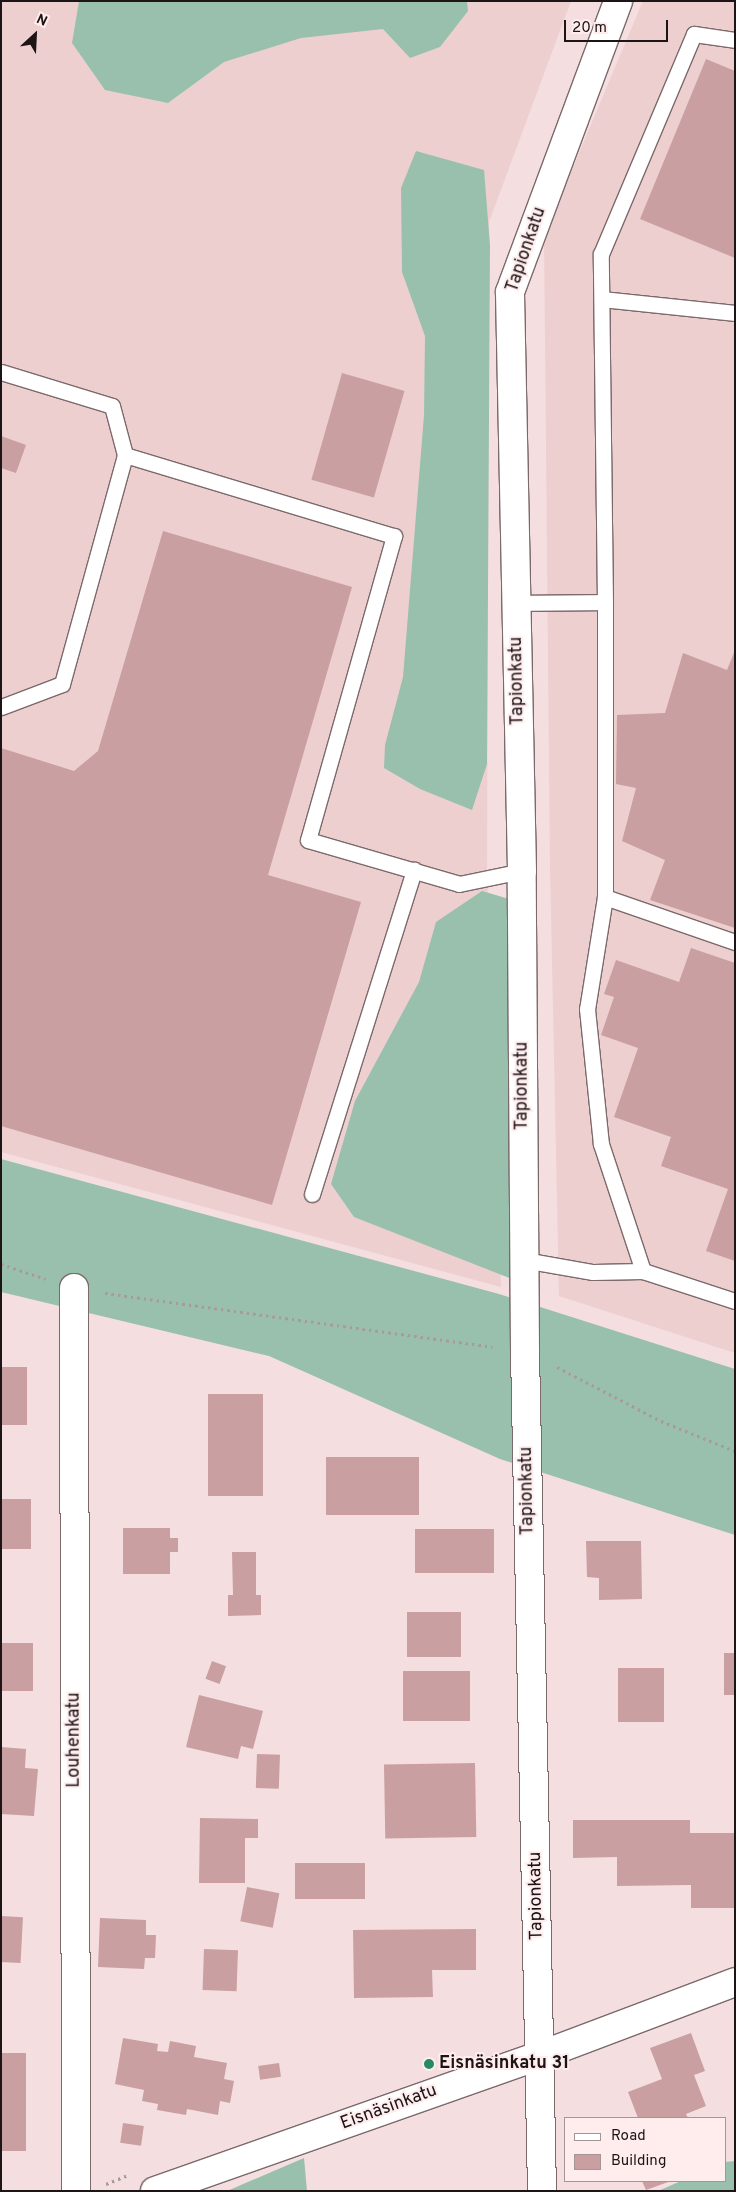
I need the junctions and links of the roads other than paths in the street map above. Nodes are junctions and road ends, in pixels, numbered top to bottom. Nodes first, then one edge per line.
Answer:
1 (618, 1) edge
2 (735, 40) edge
3 (602, 299) junction
4 (735, 313) edge
5 (1, 372) edge
6 (125, 456) junction
7 (605, 602) junction
8 (516, 603) junction
9 (1, 707) edge
10 (414, 870) junction
11 (522, 870) junction
12 (605, 896) junction
13 (735, 942) edge
14 (312, 1194) dead end
15 (524, 1260) junction
16 (643, 1271) junction
17 (74, 1288) road end
18 (735, 1301) edge
19 (735, 1982) edge
20 (542, 2055) junction
21 (76, 2191) edge
22 (155, 2191) edge
23 (542, 2191) edge

1 - 8 street, Tapionkatu
2 - 3 lane
3 - 4 lane
3 - 7 lane
5 - 6 lane
6 - 9 lane
6 - 10 lane
7 - 8 lane
7 - 12 lane
8 - 11 street, Tapionkatu
10 - 11 lane
10 - 14 lane
11 - 15 street, Tapionkatu
12 - 13 lane
12 - 16 lane
15 - 16 lane
15 - 20 street, Tapionkatu
16 - 18 lane
17 - 21 street, Louhenkatu
19 - 20 street, Eisnäsinkatu
20 - 22 street, Eisnäsinkatu
20 - 23 street, Tapionkatu

